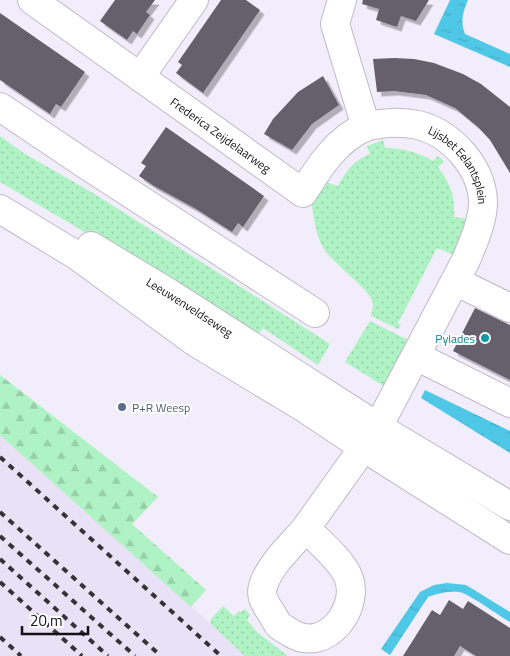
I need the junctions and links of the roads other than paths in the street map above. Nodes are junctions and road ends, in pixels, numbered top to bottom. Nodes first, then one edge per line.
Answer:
1 (32, 0) edge
2 (194, 0) edge
3 (342, 0) edge
4 (140, 78) junction
5 (0, 107) edge
6 (366, 127) junction
7 (0, 192) edge
8 (304, 193) joint
9 (0, 209) edge
10 (455, 281) junction
11 (510, 308) edge
12 (315, 313) dead end
13 (416, 356) junction
14 (510, 403) edge
15 (370, 437) junction
16 (510, 506) edge
17 (306, 528) dead end
18 (510, 540) edge

1 - 4 street, Frederica Zeijdelaarweg
2 - 4 street
3 - 6 street
4 - 8 street, Frederica Zeijdelaarweg
5 - 12 street
6 - 8 street, Lijsbet Eelantsplein
6 - 10 street, Lijsbet Eelantsplein
7 - 15 street, Leeuwenveldseweg
9 - 15 street, Leeuwenveldseweg
10 - 11 street
10 - 13 street, Lijsbet Eelantsplein
13 - 14 street
13 - 15 street, Lijsbet Eelantsplein
15 - 16 street, Leeuwenveldseweg
15 - 17 street
15 - 18 street, Leeuwenveldseweg

